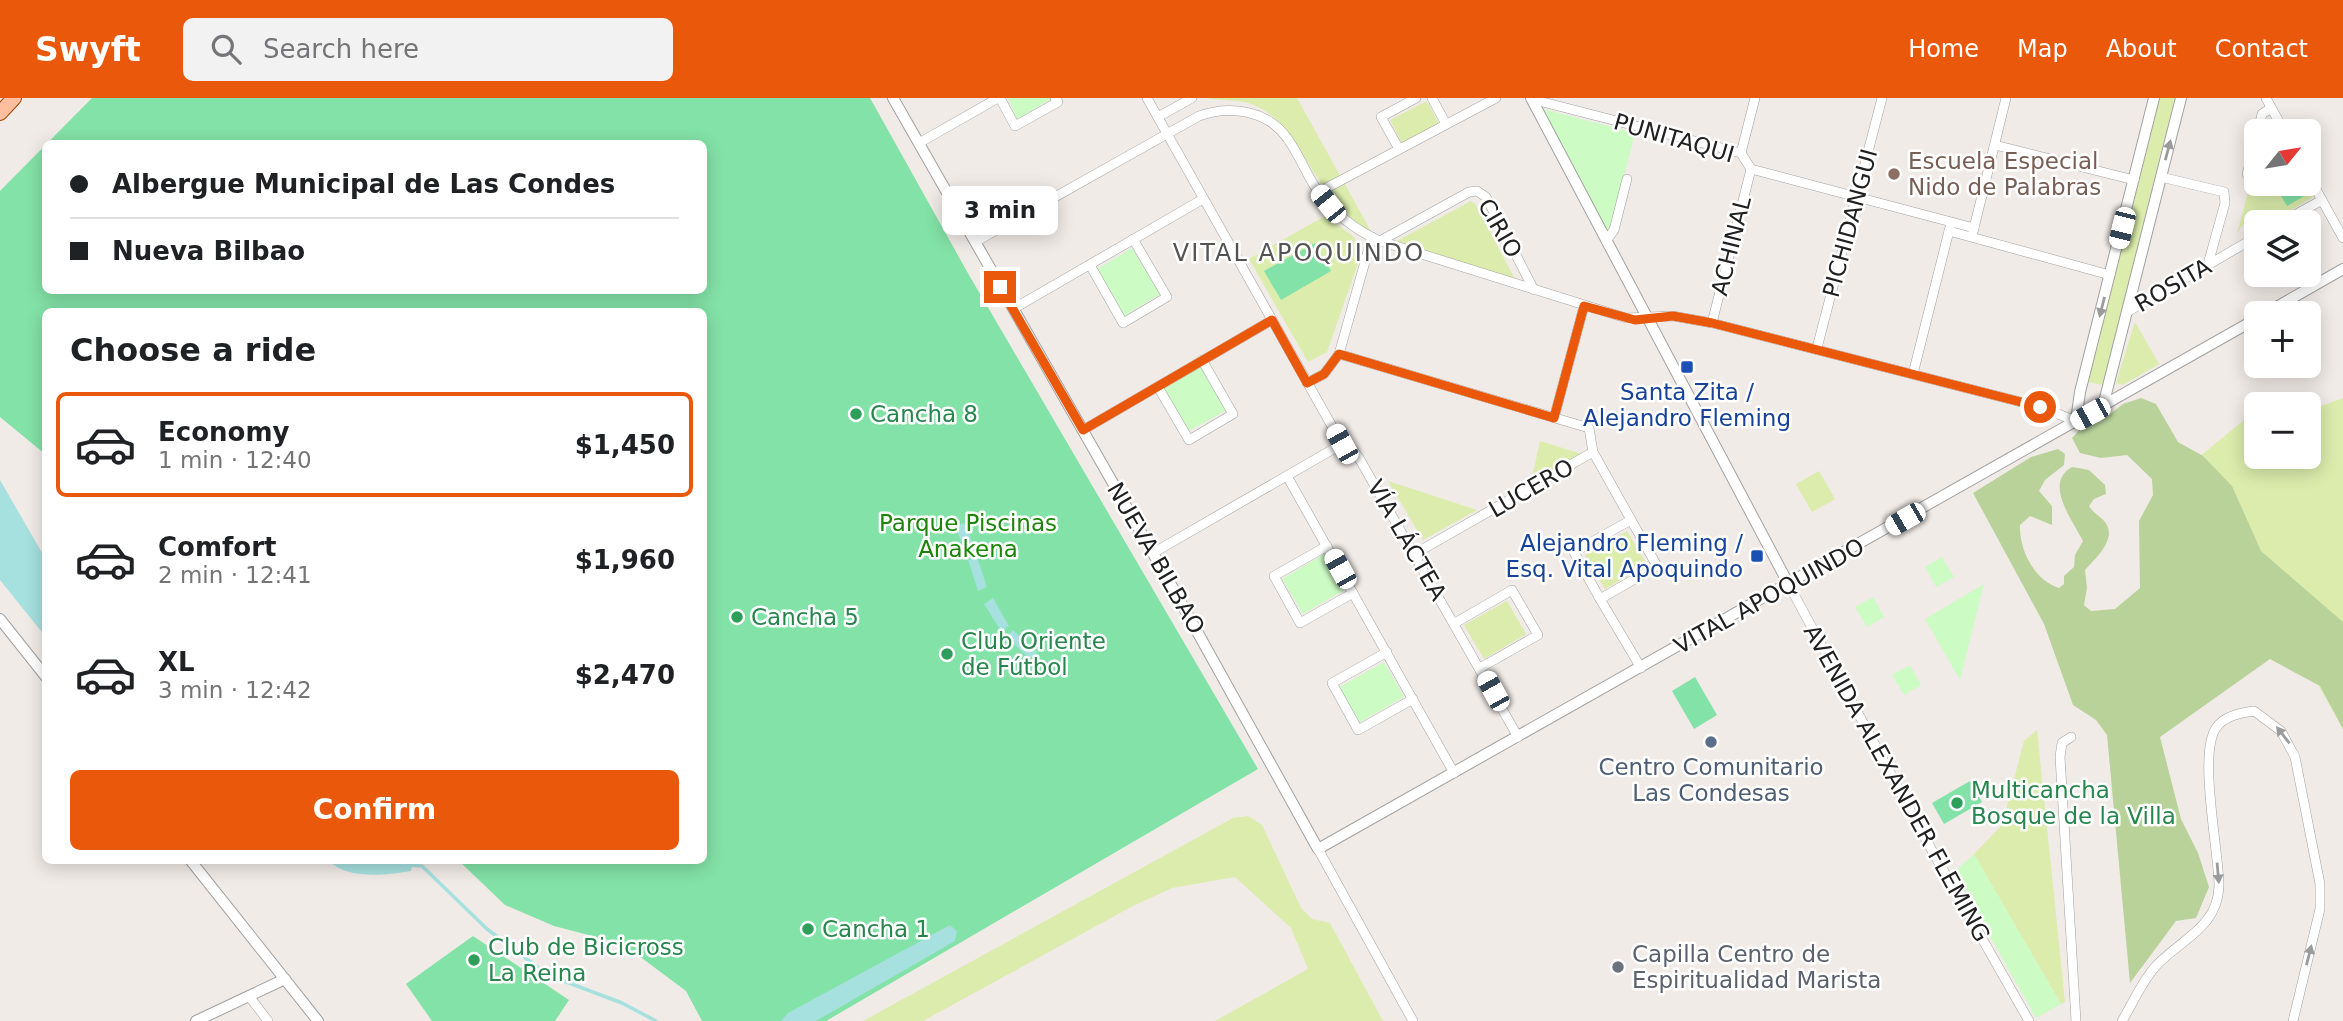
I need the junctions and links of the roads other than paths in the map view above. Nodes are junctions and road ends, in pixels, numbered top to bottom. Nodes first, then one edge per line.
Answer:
1 (14, 98) edge
2 (892, 98) edge
3 (999, 98) edge
4 (1055, 98) edge
5 (1147, 98) edge
6 (1416, 98) edge
7 (1432, 98) edge
8 (1496, 98) edge
9 (1531, 98) edge
10 (1755, 98) edge
11 (1882, 98) edge
12 (2006, 98) edge
13 (2154, 98) edge
14 (2181, 98) edge
15 (2266, 98) edge
16 (1186, 99) edge
17 (2272, 108) junction
18 (0, 113) edge
19 (1158, 117) junction
20 (2261, 119) edge
21 (2278, 119) edge
22 (1446, 124) junction
23 (1166, 133) junction
24 (919, 143) junction
25 (1995, 145) junction
26 (1399, 149) junction
27 (1741, 153) junction
28 (1751, 169) junction
29 (2161, 177) junction
30 (1627, 179) dead end
31 (2134, 180) junction
32 (1319, 192) junction
33 (2320, 196) edge
34 (1857, 197) junction
35 (1203, 198) junction
36 (2322, 200) junction
37 (2304, 210) edge
38 (1950, 227) junction
39 (1973, 233) junction
40 (2343, 238) edge
41 (1133, 239) junction
42 (1376, 239) junction
43 (1606, 241) junction
44 (975, 242) junction
45 (2244, 244) edge
46 (2208, 264) junction
47 (1090, 265) junction
48 (2343, 269) edge
49 (2110, 275) junction
50 (1534, 290) junction
51 (2287, 301) edge
52 (1584, 306) junction
53 (1013, 309) junction
54 (2127, 312) junction
55 (1648, 319) junction
56 (1272, 320) junction
57 (1712, 323) junction
58 (2244, 326) edge
59 (1817, 348) junction
60 (1339, 354) junction
61 (1202, 360) junction
62 (1913, 374) junction
63 (1307, 383) junction
64 (1158, 387) junction
65 (2103, 406) junction
66 (1554, 418) junction
67 (2076, 421) junction
68 (1083, 430) junction
69 (1342, 444) junction
70 (1593, 452) junction
71 (1287, 476) junction
72 (1631, 520) junction
73 (1327, 546) junction
74 (1153, 553) junction
75 (1416, 554) junction
76 (1789, 585) junction
77 (1353, 593) junction
78 (1600, 599) junction
79 (0, 619) edge
80 (1455, 623) junction
81 (1387, 652) junction
82 (1480, 668) junction
83 (1641, 668) junction
84 (42, 672) edge
85 (1413, 699) junction
86 (1518, 737) junction
87 (2071, 737) dead end
88 (1454, 773) junction
89 (1318, 849) junction
90 (193, 864) edge
91 (285, 979) junction
92 (249, 996) junction
93 (2028, 1020) edge
94 (196, 1021) edge
95 (268, 1021) edge
96 (318, 1021) edge
97 (1413, 1021) edge
98 (2076, 1021) edge
99 (2122, 1021) edge
100 (2292, 1021) edge

1 - 18 main road
2 - 24 street, NUEVA BILBAO
3 - 4 street
3 - 24 street
5 - 19 street, VÍA LÁCTEA
6 - 26 street
7 - 22 street
8 - 22 street
9 - 27 street, PUNITAQUI
9 - 43 street, AVENIDA ALEXANDER FLEMING
10 - 27 street
11 - 34 street, PICHIDANGUI
12 - 25 street
13 - 31 street
29 -> 14 street
15 - 17 street
16 - 19 street
17 - 20 street
17 - 21 street
19 - 23 street, VÍA LÁCTEA
22 - 26 street
23 - 32 street
23 - 35 street, VÍA LÁCTEA
23 - 44 street
24 - 44 street, NUEVA BILBAO
25 - 31 street
25 - 39 street
26 - 32 street
27 - 28 street, PUNITAQUI
28 - 34 street, PUNITAQUI
28 - 57 street, ACHINAL
29 - 46 street
29 - 54 street
30 - 43 street
31 - 49 street
32 - 42 street
33 - 36 street
34 - 38 street, PUNITAQUI
34 - 59 street, PICHIDANGUI
35 - 41 street
35 - 56 street, VÍA LÁCTEA
36 - 37 street
36 - 40 street
38 - 39 street, PUNITAQUI
38 - 62 street
39 - 49 street, PUNITAQUI
41 - 47 street
41 - 47 street
42 - 50 street
42 - 50 street, CIRIO
42 - 60 street
43 - 55 street, AVENIDA ALEXANDER FLEMING
44 - 53 street, NUEVA BILBAO
45 - 46 street, ROSITA
46 - 54 street, ROSITA
47 - 53 street
48 - 51 street
49 -> 67 street
50 - 52 street
52 - 55 street
52 - 66 street
53 - 68 street, NUEVA BILBAO
54 - 65 street
55 - 57 street
55 - 76 street, AVENIDA ALEXANDER FLEMING
56 - 61 street
56 - 63 street, VÍA LÁCTEA
57 - 59 street
58 - 65 street, VITAL APOQUINDO
59 - 62 street
60 - 63 street
60 - 66 street, LUCERO
61 - 64 street
61 - 64 street
62 - 67 street
63 - 69 street, VÍA LÁCTEA
64 - 68 street
65 - 67 street, VITAL APOQUINDO
66 - 70 street, LUCERO
67 - 76 street, VITAL APOQUINDO
68 - 74 street, NUEVA BILBAO
69 - 71 street
69 - 75 street, VÍA LÁCTEA
70 - 72 street
70 - 75 street, LUCERO
71 - 73 street
71 - 74 street
72 - 78 street
72 - 78 street
73 - 77 street
73 - 77 street
74 - 89 street, NUEVA BILBAO
75 - 80 street, VÍA LÁCTEA
76 - 83 street, VITAL APOQUINDO
76 - 93 street, AVENIDA ALEXANDER FLEMING
77 - 81 street
78 - 83 street
79 - 84 street
80 - 82 street, VÍA LÁCTEA
80 - 82 street, VÍA LÁCTEA
81 - 85 street
81 - 85 street
82 - 86 street, VÍA LÁCTEA
83 - 86 street, VITAL APOQUINDO
85 - 88 street
86 - 88 street, VITAL APOQUINDO
87 - 98 street
88 - 89 street, VITAL APOQUINDO
89 - 97 street, NUEVA BILBAO
90 - 91 street
91 - 92 street
91 - 96 street
92 - 94 street
92 - 95 street
100 -> 99 street

